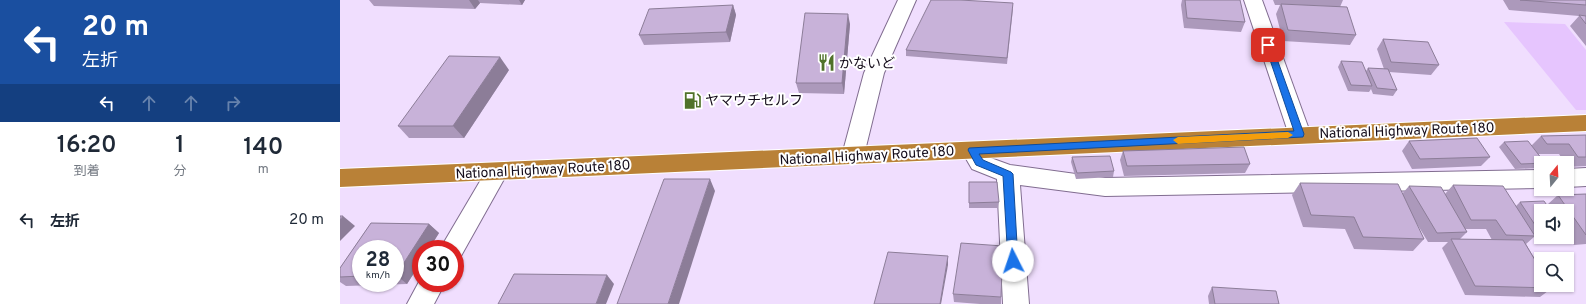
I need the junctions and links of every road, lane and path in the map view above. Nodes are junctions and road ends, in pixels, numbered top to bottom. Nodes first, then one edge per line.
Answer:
1 (907, 0) edge
2 (1253, 0) edge
3 (1586, 123) edge
4 (1300, 134) junction
5 (972, 150) junction
6 (853, 156) junction
7 (497, 172) junction
8 (1008, 174) junction
9 (1586, 177) edge
10 (340, 178) edge
11 (1574, 178) edge
12 (1534, 179) edge
13 (457, 240) edge
14 (427, 292) edge
15 (420, 304) edge
16 (1016, 304) edge

1 - 6 street
2 - 4 street
3 - 4 highway, National Highway Route 180
4 - 5 highway, National Highway Route 180
5 - 6 highway, National Highway Route 180
5 - 8 street
6 - 7 highway, National Highway Route 180
7 - 10 highway, National Highway Route 180
7 - 13 street
8 - 12 street
8 - 16 street
9 - 11 street
14 - 15 street

